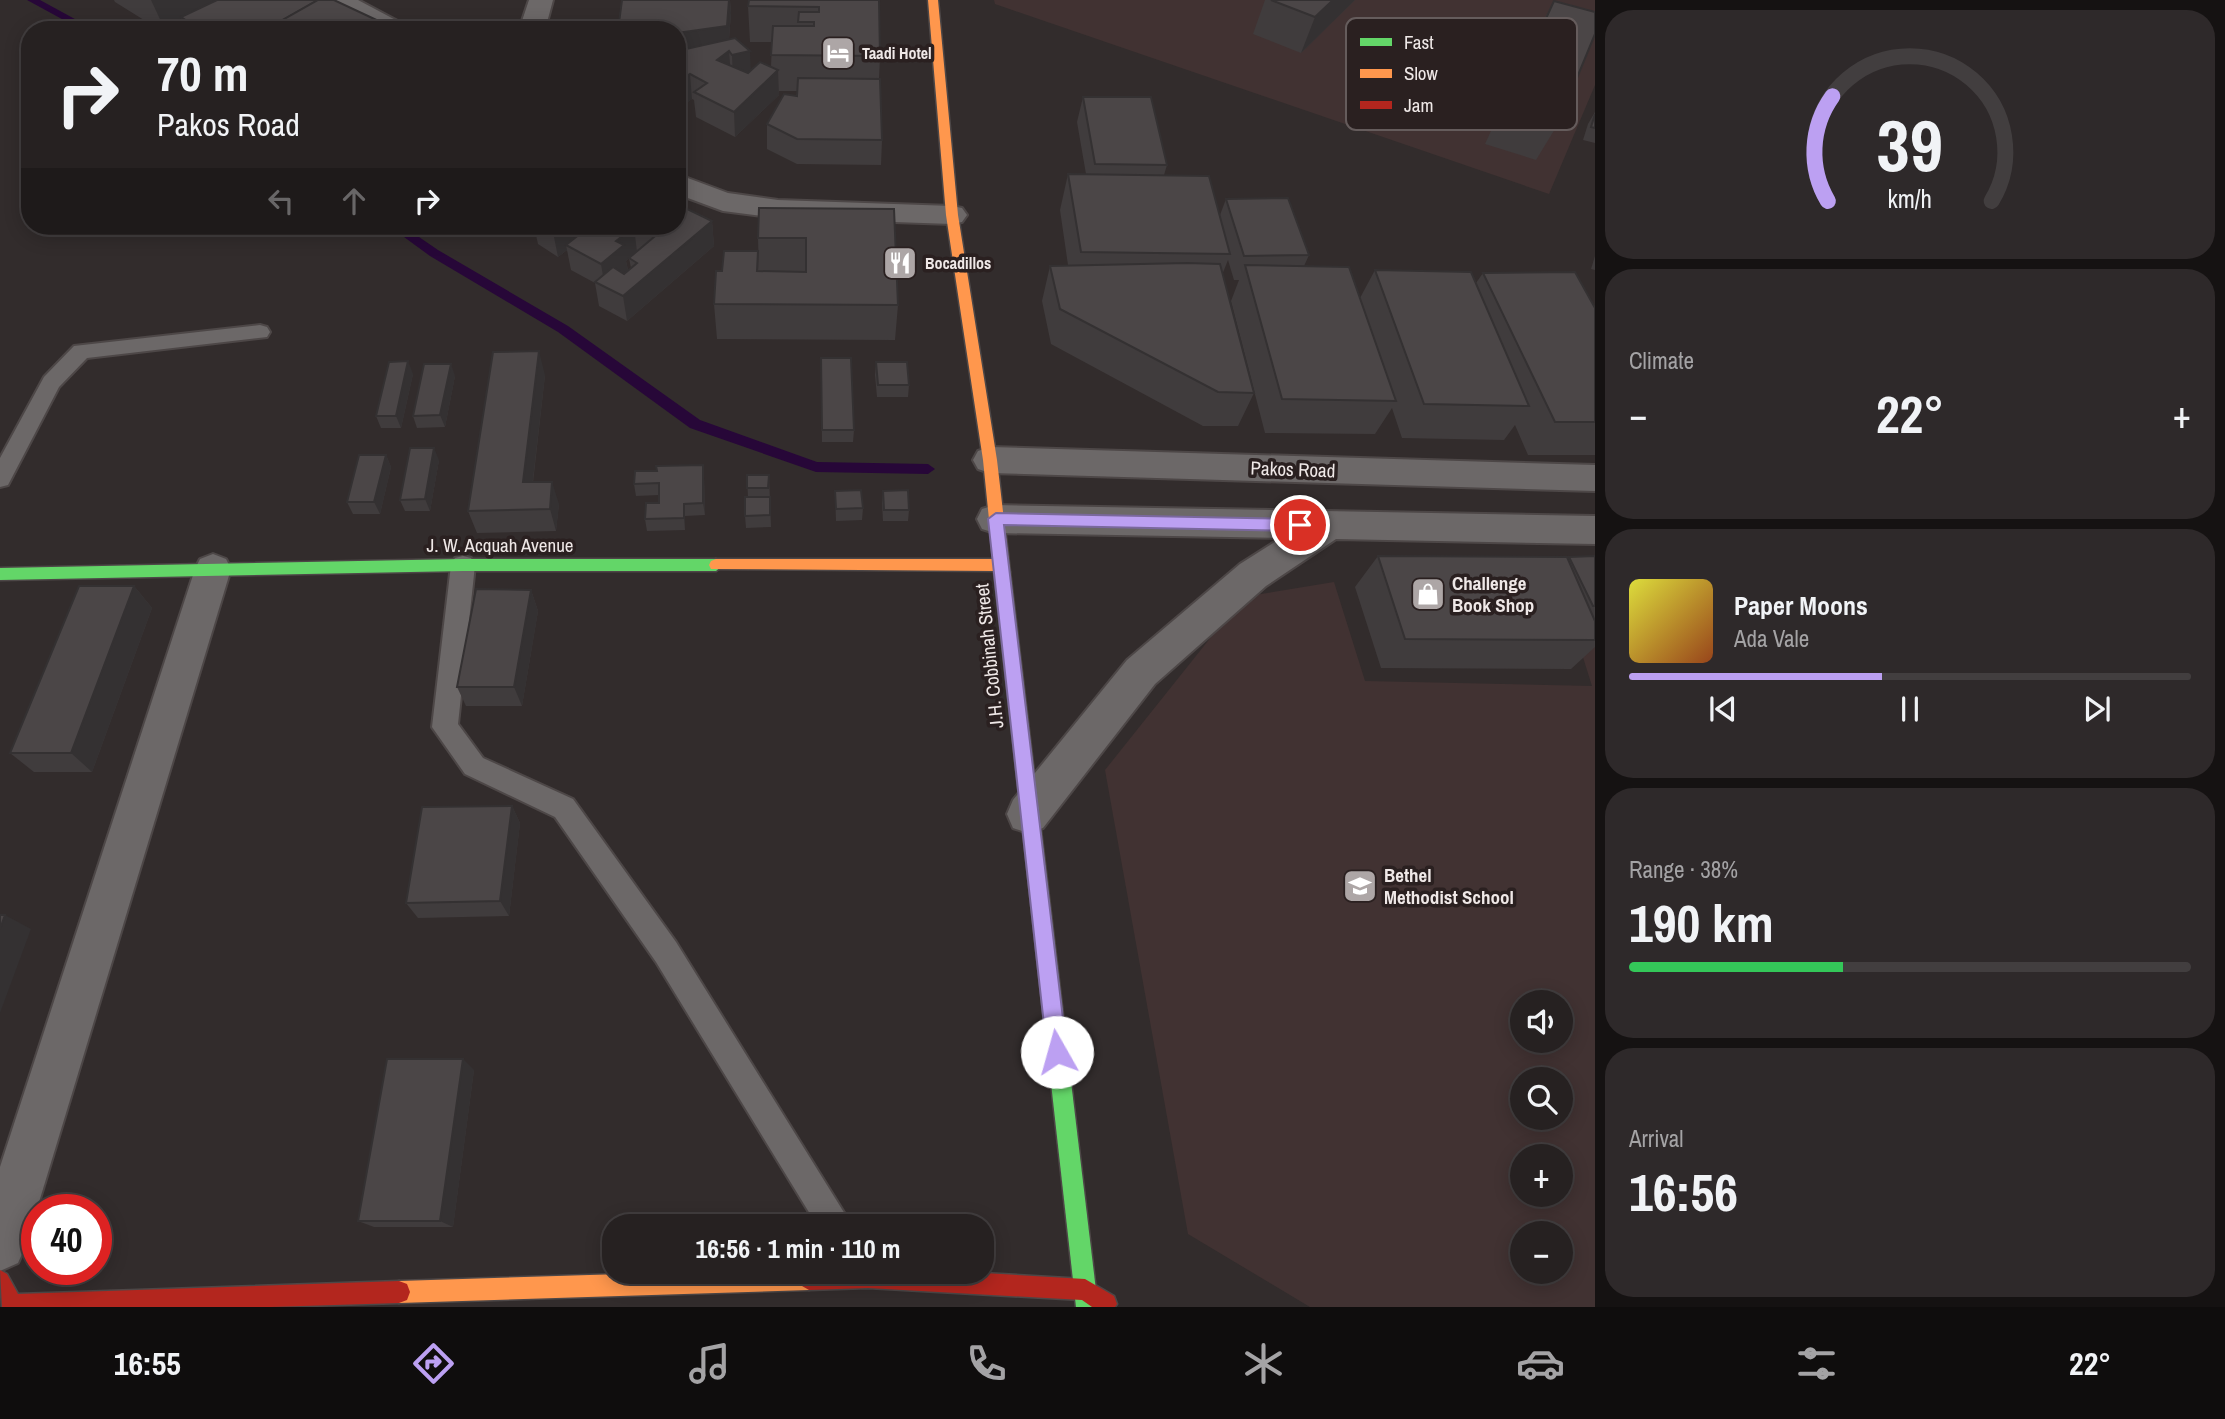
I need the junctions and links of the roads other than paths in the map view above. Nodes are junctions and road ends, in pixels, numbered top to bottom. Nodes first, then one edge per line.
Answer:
1 (339, 0) edge
2 (541, 0) edge
3 (933, 0) edge
4 (379, 21) edge
5 (535, 21) edge
6 (686, 187) edge
7 (952, 215) junction
8 (260, 332) dead end
9 (990, 460) junction
10 (1595, 478) edge
11 (0, 479) edge
12 (996, 519) junction
13 (1328, 526) junction
14 (1595, 530) edge
15 (463, 565) junction
16 (1000, 565) junction
17 (213, 569) junction
18 (0, 574) edge
19 (1028, 814) junction
20 (828, 1214) edge
21 (0, 1245) edge
22 (0, 1281) edge
23 (610, 1284) edge
24 (948, 1284) edge
25 (1086, 1299) edge
26 (1111, 1307) edge

1 - 4 street
2 - 5 street
3 - 7 street, J.H. Cobbinah Street
6 - 7 street
7 - 9 street, J.H. Cobbinah Street
8 - 11 lane
9 - 10 street, Pakos Road
9 - 12 street, J.H. Cobbinah Street
12 - 13 street
12 - 16 street, J.H. Cobbinah Street
13 - 14 street
13 - 19 street
15 - 16 street, J. W. Acquah Avenue
15 - 17 street, J. W. Acquah Avenue
15 - 20 lane
16 - 19 street, J.H. Cobbinah Street
17 - 18 street, J. W. Acquah Avenue
17 - 21 street
19 - 25 street, J.H. Cobbinah Street
22 - 23 street
24 - 25 street
25 - 26 street

